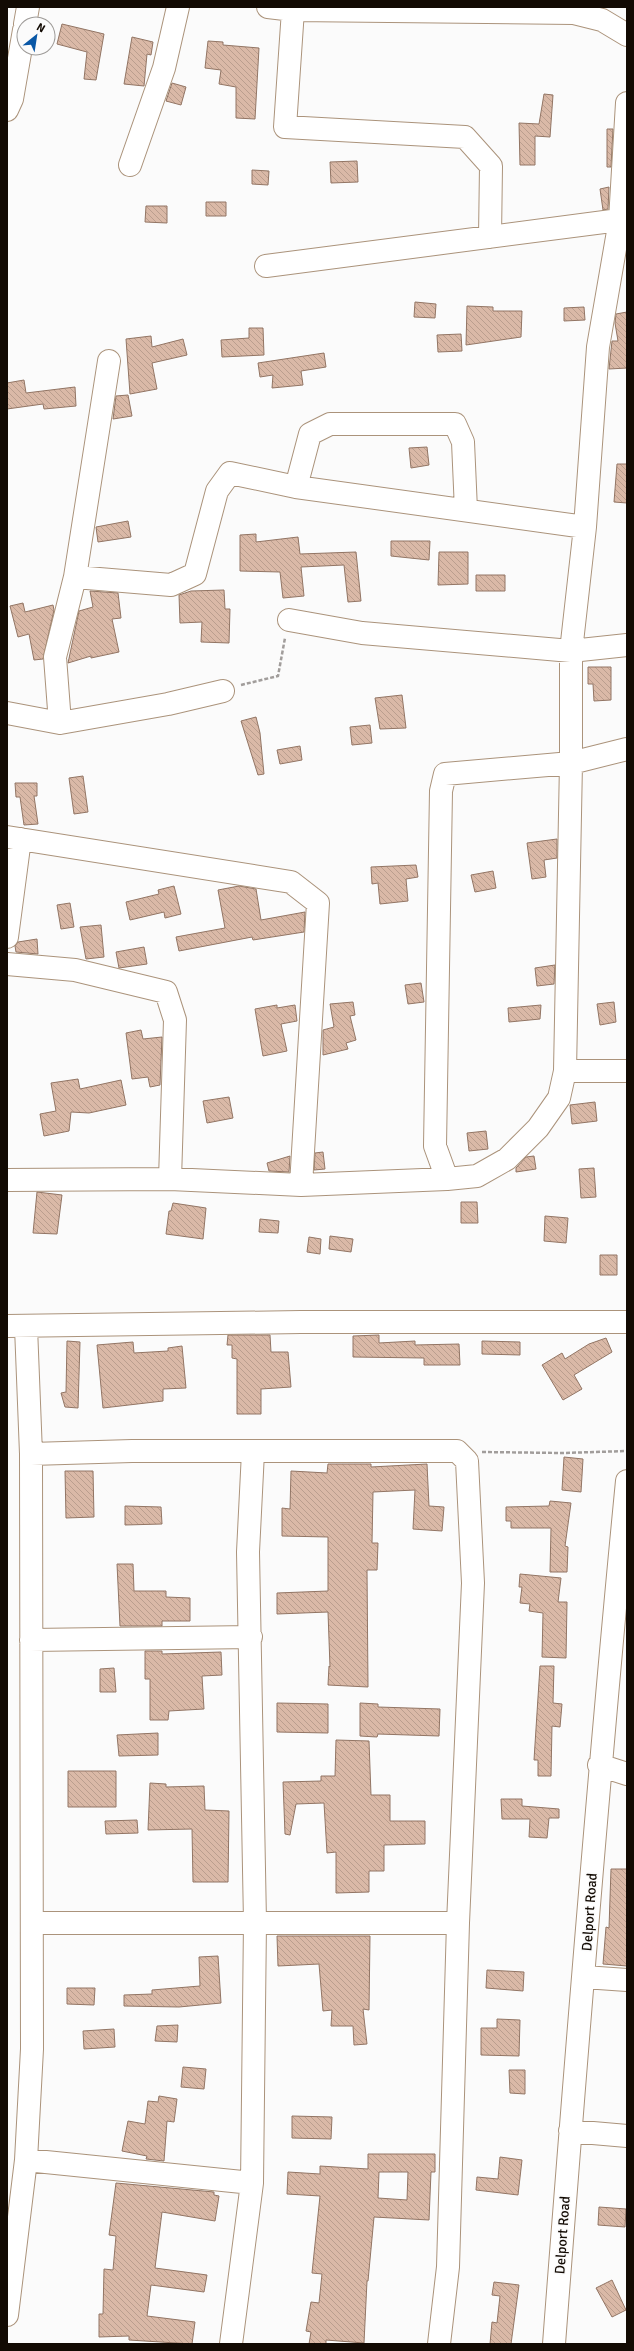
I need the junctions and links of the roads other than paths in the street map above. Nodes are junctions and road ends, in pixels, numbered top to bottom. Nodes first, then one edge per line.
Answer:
1 (178, 7) edge
2 (268, 7) edge
3 (293, 10) junction
4 (627, 35) edge
5 (19, 56) edge
6 (627, 103) edge
7 (7, 110) edge
8 (130, 165) dead end
9 (623, 219) edge
10 (490, 237) junction
11 (266, 266) dead end
12 (109, 361) dead end
13 (296, 487) junction
14 (466, 510) junction
15 (585, 527) junction
16 (75, 577) junction
17 (289, 620) road end
18 (627, 646) edge
19 (571, 651) junction
20 (223, 690) road end
21 (7, 713) edge
22 (60, 723) junction
23 (627, 749) edge
24 (571, 762) junction
25 (13, 838) edge
26 (7, 937) edge
27 (7, 964) edge
28 (565, 1071) junction
29 (627, 1071) edge
30 (170, 1179) junction
31 (447, 1179) junction
32 (7, 1180) edge
33 (301, 1185) junction
34 (17, 1327) edge
35 (627, 1327) edge
36 (253, 1452) junction
37 (31, 1454) junction
38 (627, 1481) edge
39 (251, 1637) junction
40 (31, 1640) junction
41 (599, 1765) junction
42 (627, 1774) edge
43 (255, 1922) junction
44 (32, 1923) junction
45 (458, 1923) junction
46 (584, 1977) junction
47 (627, 1980) edge
48 (570, 2131) junction
49 (627, 2136) edge
50 (26, 2160) junction
51 (252, 2183) junction
52 (7, 2315) edge
53 (231, 2344) edge
54 (439, 2344) edge
55 (554, 2344) edge

1 - 8 street
2 - 3 street
3 - 4 street
3 - 10 street
5 - 7 street
6 - 9 street
9 - 10 street
9 - 15 street
10 - 11 street
12 - 16 street
13 - 14 street
13 - 14 street
13 - 16 street
14 - 15 street
15 - 19 street
16 - 22 street
17 - 19 street
18 - 19 street
19 - 24 street
20 - 22 street
21 - 22 street
23 - 24 street
24 - 28 street
24 - 31 street
25 - 26 street
25 - 33 street
27 - 30 street
28 - 29 street
28 - 31 street
30 - 32 street
30 - 33 street
31 - 33 street
34 - 35 street
34 - 37 street
36 - 37 street
36 - 39 street
36 - 45 street
37 - 40 street
38 - 41 street, Delport Road
39 - 40 street
39 - 43 street
40 - 44 street
41 - 42 street
41 - 46 street, Delport Road
43 - 44 street
43 - 45 street
43 - 51 street
44 - 50 street
45 - 54 street
46 - 47 street
46 - 48 street, Delport Road
48 - 49 street
48 - 55 street, Delport Road
50 - 51 street
50 - 52 street
51 - 53 street

